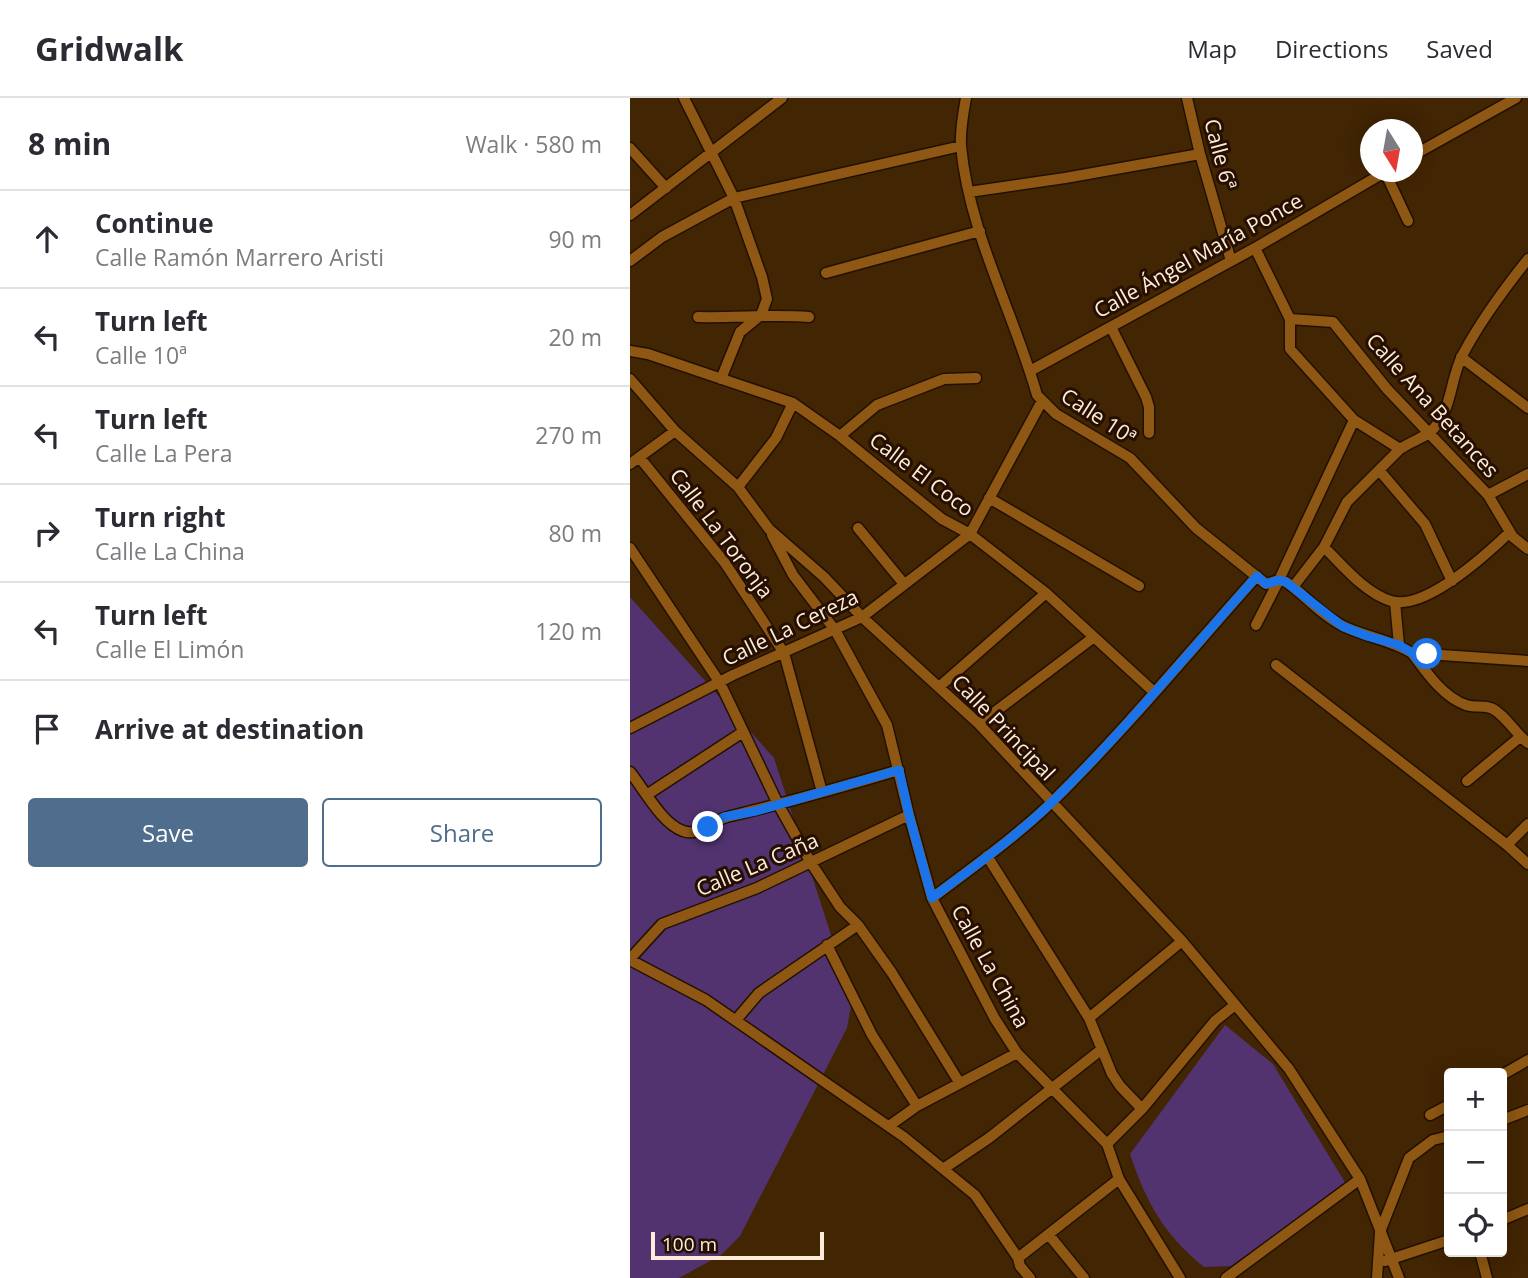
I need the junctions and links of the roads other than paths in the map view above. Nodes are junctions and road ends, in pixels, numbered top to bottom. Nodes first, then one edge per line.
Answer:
1 (684, 98) edge
2 (782, 98) edge
3 (966, 98) edge
4 (1187, 98) edge
5 (1516, 98) edge
6 (961, 146) junction
7 (630, 148) edge
8 (1423, 150) edge
9 (1200, 153) junction
10 (711, 154) junction
11 (1368, 182) edge
12 (1390, 182) edge
13 (666, 188) junction
14 (969, 192) junction
15 (734, 198) junction
16 (630, 215) edge
17 (1408, 220) dead end
18 (980, 232) junction
19 (1255, 248) junction
20 (1528, 259) edge
21 (630, 261) edge
22 (1231, 261) junction
23 (826, 273) dead end
24 (761, 316) junction
25 (698, 317) dead end
26 (809, 317) dead end
27 (1290, 319) junction
28 (1111, 327) junction
29 (630, 351) edge
30 (1461, 357) junction
31 (1030, 371) junction
32 (976, 377) dead end
33 (630, 379) edge
34 (721, 379) junction
35 (1042, 401) junction
36 (793, 403) junction
37 (1528, 408) edge
38 (1354, 420) junction
39 (675, 431) junction
40 (1149, 433) dead end
41 (1428, 433) junction
42 (840, 436) junction
43 (1400, 449) junction
44 (640, 458) junction
45 (630, 464) edge
46 (1379, 470) junction
47 (1528, 474) edge
48 (738, 487) junction
49 (1489, 495) junction
50 (989, 498) junction
51 (858, 528) dead end
52 (769, 529) junction
53 (1510, 532) junction
54 (970, 534) junction
55 (1324, 547) junction
56 (630, 548) edge
57 (1528, 549) edge
58 (1257, 576) junction
59 (1279, 580) junction
60 (1452, 581) junction
61 (904, 584) junction
62 (1139, 586) dead end
63 (1293, 587) junction
64 (1046, 593) junction
65 (1395, 602) junction
66 (862, 617) junction
67 (1256, 625) dead end
68 (835, 630) junction
69 (1094, 637) junction
70 (1399, 645) junction
71 (784, 653) junction
72 (1412, 653) junction
73 (1528, 661) edge
74 (1276, 665) dead end
75 (720, 683) junction
76 (939, 687) junction
77 (1154, 692) junction
78 (979, 724) junction
79 (630, 728) edge
80 (743, 732) junction
81 (1524, 740) edge
82 (899, 770) junction
83 (630, 772) edge
84 (1467, 780) dead end
85 (822, 792) junction
86 (648, 794) junction
87 (1051, 803) junction
88 (778, 804) junction
89 (909, 815) junction
90 (1528, 824) edge
91 (1507, 845) junction
92 (987, 856) junction
93 (811, 863) junction
94 (1528, 864) edge
95 (932, 898) junction
96 (858, 925) junction
97 (1182, 941) junction
98 (827, 945) junction
99 (630, 959) edge
100 (1235, 1005) junction
101 (1089, 1018) junction
102 (736, 1020) junction
103 (1102, 1049) junction
104 (1017, 1053) junction
105 (1528, 1060) edge
106 (1507, 1072) edge
107 (959, 1082) junction
108 (1052, 1090) junction
109 (917, 1106) junction
110 (1444, 1108) edge
111 (1142, 1109) junction
112 (1528, 1110) edge
113 (1430, 1115) dead end
114 (1507, 1118) edge
115 (889, 1126) junction
116 (1444, 1137) edge
117 (1107, 1144) junction
118 (943, 1169) junction
119 (1119, 1179) junction
120 (1360, 1180) junction
121 (1528, 1209) edge
122 (1507, 1218) edge
123 (1380, 1232) junction
124 (1049, 1235) junction
125 (1444, 1242) edge
126 (1481, 1257) edge
127 (1018, 1258) junction
128 (1385, 1261) junction
129 (1234, 1276) edge
130 (1030, 1278) edge
131 (1084, 1278) edge
132 (1180, 1278) edge
133 (1377, 1278) edge
134 (1399, 1278) edge
135 (1487, 1278) edge

1 - 10 street
2 - 10 street
3 - 6 street, Calle 10ª
4 - 9 street, Calle 6ª
5 - 8 street
6 - 14 street, Calle 10ª
6 - 15 street
7 - 13 street
9 - 14 street
9 - 22 street, Calle 6ª
10 - 13 street
10 - 15 street
11 - 19 street, Calle Ángel María Ponce
12 - 17 street
13 - 16 street
14 - 18 street, Calle 10ª
15 - 21 street
15 - 24 street
18 - 23 street
18 - 31 street, Calle 10ª
19 - 22 street, Calle Ángel María Ponce
19 - 27 street
20 - 30 street
22 - 28 street, Calle Ángel María Ponce
24 - 25 street
24 - 26 street
24 - 34 street
27 - 38 street
27 - 41 street, Calle Ana Betances
28 - 31 street, Calle Ángel María Ponce
28 - 40 street
29 - 34 street, Calle El Coco
30 - 37 street
30 - 41 street
31 - 35 street, Calle 10ª
32 - 42 street
33 - 39 street, Calle Principal
34 - 36 street, Calle El Coco
35 - 50 street, Calle La Cereza
35 - 58 street, Calle 10ª
36 - 42 street, Calle El Coco
36 - 48 street
38 - 43 street
38 - 59 street
39 - 44 street
39 - 48 street, Calle Principal
41 - 43 street
41 - 49 street, Calle Ana Betances
42 - 54 street, Calle El Coco
43 - 46 street
44 - 45 street
44 - 71 street, Calle La Toronja
46 - 55 street
46 - 60 street
47 - 49 street
48 - 52 street, Calle Principal
49 - 53 street, Calle Ana Betances
50 - 54 street, Calle La Cereza
50 - 62 street
51 - 61 street
52 - 66 street, Calle Principal
52 - 68 street, Calle La China
53 - 57 street, Calle Ana Betances
53 - 60 street
54 - 61 street, Calle La Cereza
54 - 64 street, Calle El Coco
55 - 63 street
55 - 65 street
56 - 75 street
58 - 59 street, Calle 10ª
58 - 77 street
59 - 63 street
59 - 67 street
60 - 65 street
61 - 66 street, Calle La Cereza
63 - 70 street
64 - 69 street, Calle El Coco
64 - 76 street
65 - 70 street
66 - 68 street, Calle La Cereza
66 - 76 street, Calle Principal
68 - 71 street, Calle La Cereza
68 - 82 street, Calle La China
69 - 77 street, Calle El Coco
69 - 78 street
70 - 72 street
71 - 75 street, Calle La Cereza
71 - 85 street, Calle La Toronja
72 - 73 street
72 - 81 street
74 - 91 street
75 - 79 street, Calle La Cereza
75 - 80 street
76 - 78 street, Calle Principal
77 - 87 street
78 - 87 street, Calle Principal
80 - 86 street
80 - 88 street
81 - 84 street
82 - 85 street
82 - 89 street, Calle La China
83 - 86 street
85 - 88 street
86 - 88 street
87 - 92 street
87 - 97 street, Calle Principal
88 - 93 street
89 - 93 street, Calle La Caña
89 - 95 street, Calle La China
90 - 91 street
91 - 94 street
92 - 95 street
92 - 101 street
93 - 96 street
93 - 99 street, Calle La Caña
95 - 104 street, Calle La China
96 - 98 street
96 - 107 street
97 - 100 street, Calle Principal
97 - 101 street
98 - 102 street
98 - 109 street
99 - 102 street
100 - 111 street
100 - 120 street, Calle Principal
101 - 103 street
102 - 115 street
103 - 108 street
103 - 111 street
104 - 107 street
104 - 108 street, Calle La China
105 - 106 street
107 - 109 street
108 - 117 street, Calle La China
108 - 118 street
109 - 115 street
110 - 113 street
111 - 117 street
112 - 114 street
115 - 118 street
116 - 123 street
117 - 119 street, Calle La China
118 - 127 street
119 - 124 street
119 - 132 street, Calle La China
120 - 123 street, Calle Principal
120 - 129 street
121 - 122 street
123 - 128 street, Calle Principal
124 - 127 street
124 - 131 street
125 - 128 street
126 - 135 street
127 - 130 street
128 - 133 street
128 - 134 street, Calle Principal

